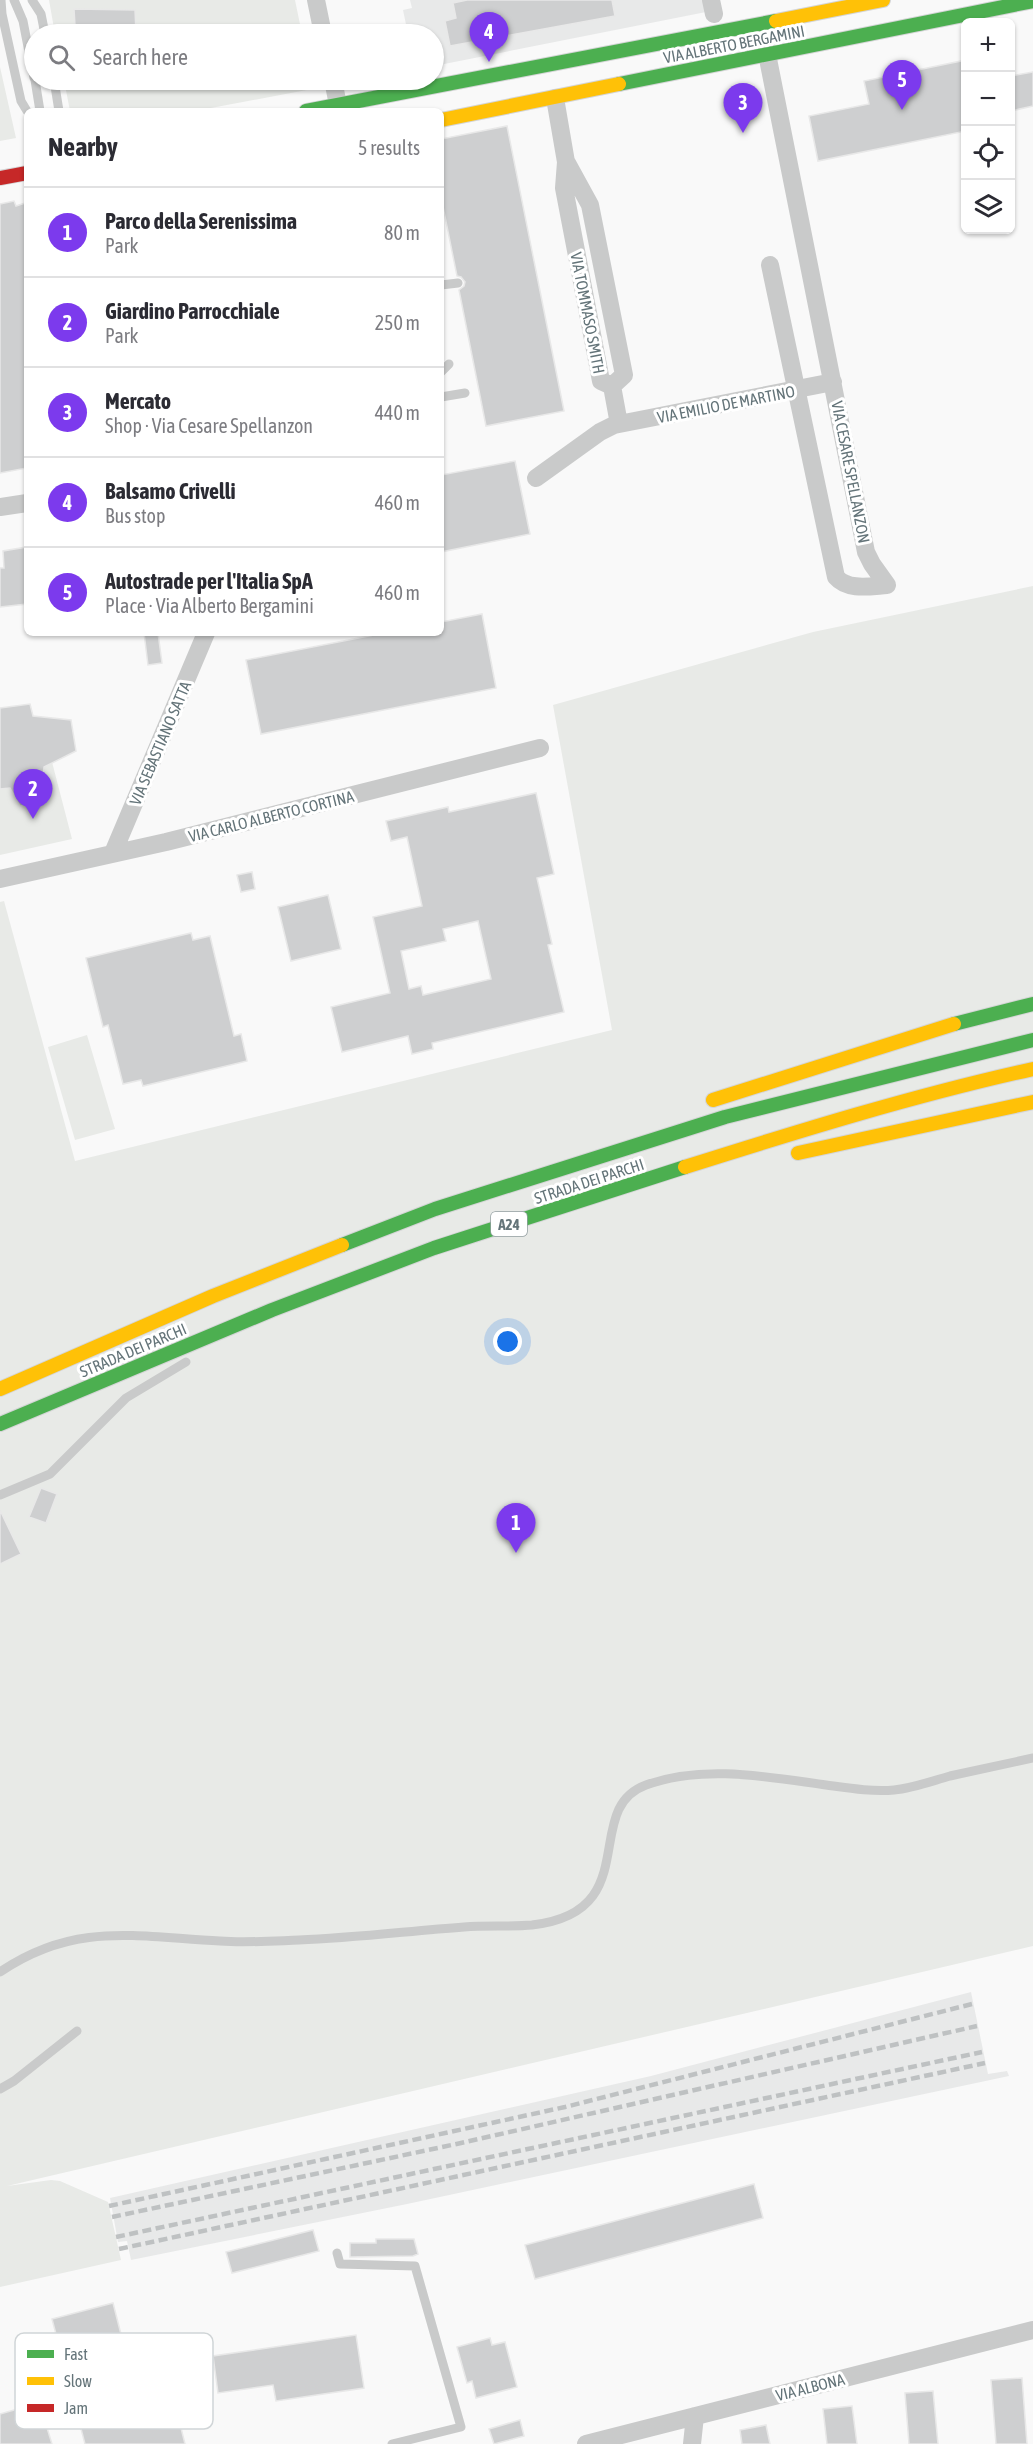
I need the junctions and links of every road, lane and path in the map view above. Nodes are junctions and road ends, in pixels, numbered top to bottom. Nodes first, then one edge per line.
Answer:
1 (1, 0) edge
2 (14, 0) edge
3 (32, 0) edge
4 (316, 0) edge
5 (883, 0) edge
6 (1033, 1) edge
7 (43, 24) edge
8 (321, 24) edge
9 (24, 26) edge
10 (765, 39) junction
11 (444, 89) edge
12 (37, 90) edge
13 (56, 90) edge
14 (335, 90) edge
15 (435, 90) edge
16 (555, 98) junction
17 (338, 105) junction
18 (25, 108) edge
19 (40, 108) edge
20 (59, 108) edge
21 (322, 108) edge
22 (444, 119) edge
23 (24, 174) edge
24 (0, 178) edge
25 (771, 266) dead end
26 (458, 283) dead end
27 (444, 285) edge
28 (449, 364) dead end
29 (444, 369) edge
30 (833, 382) junction
31 (797, 390) junction
32 (465, 393) dead end
33 (444, 396) edge
34 (619, 424) junction
35 (536, 478) dead end
36 (24, 503) edge
37 (0, 507) edge
38 (205, 636) edge
39 (540, 748) dead end
40 (113, 853) junction
41 (0, 879) edge
42 (1033, 1004) edge
43 (1033, 1040) edge
44 (1033, 1069) edge
45 (1033, 1102) edge
46 (698, 1105) dead end
47 (788, 1155) dead end
48 (538, 1162) dead end
49 (730, 1168) dead end
50 (591, 1198) junction
51 (435, 1209) junction
52 (273, 1310) junction
53 (214, 1345) dead end
54 (195, 1357) dead end
55 (0, 1389) edge
56 (0, 1424) edge
57 (0, 1495) edge
58 (1033, 1758) edge
59 (0, 1972) edge
60 (77, 2031) dead end
61 (0, 2089) edge
62 (337, 2253) dead end
63 (1033, 2330) edge
64 (694, 2416) junction
65 (392, 2444) edge
66 (586, 2444) edge
67 (692, 2444) edge

1 - 18 lane
2 - 9 lane
3 - 7 lane
4 - 8 street
5 - 10 main road, VIA ALBERTO BERGAMINI
6 - 10 main road, VIA ALBERTO BERGAMINI
10 - 11 main road, VIA ALBERTO BERGAMINI
10 - 16 main road, VIA ALBERTO BERGAMINI
10 - 30 street, VIA CESARE SPELLANZON
12 - 19 lane
13 - 20 lane
14 - 17 street
15 - 17 main road, VIA ALBERTO BERGAMINI
16 - 22 main road, VIA ALBERTO BERGAMINI
16 - 34 street, VIA TOMMASO SMITH
17 - 21 main road, VIA ALBERTO BERGAMINI
23 - 24 main road
25 - 31 street, VIA CESARE SPELLANZON
26 - 27 lane
28 - 29 lane
30 - 31 street, VIA EMILIO DE MARTINO
30 - 31 street, VIA CESARE SPELLANZON
31 - 34 street, VIA EMILIO DE MARTINO
32 - 33 lane
34 - 35 street
36 - 37 street
38 - 40 street, VIA SEBASTIANO SATTA
39 - 40 street, VIA CARLO ALBERTO CORTINA
40 - 41 street, VIA CARLO ALBERTO CORTINA
42 - 46 main road
43 - 51 main road, STRADA DEI PARCHI / A24
44 - 50 main road, STRADA DEI PARCHI / A24
45 - 47 main road
48 - 51 main road
49 - 50 main road
50 - 52 main road, STRADA DEI PARCHI / A24
51 - 55 main road, STRADA DEI PARCHI / A24
52 - 53 lane
52 - 56 main road, STRADA DEI PARCHI / A24
54 - 57 lane
58 - 59 lane
60 - 61 lane
62 - 65 lane
63 - 64 street, VIA ALBONA
64 - 66 street, VIA ALBONA
64 - 67 street

